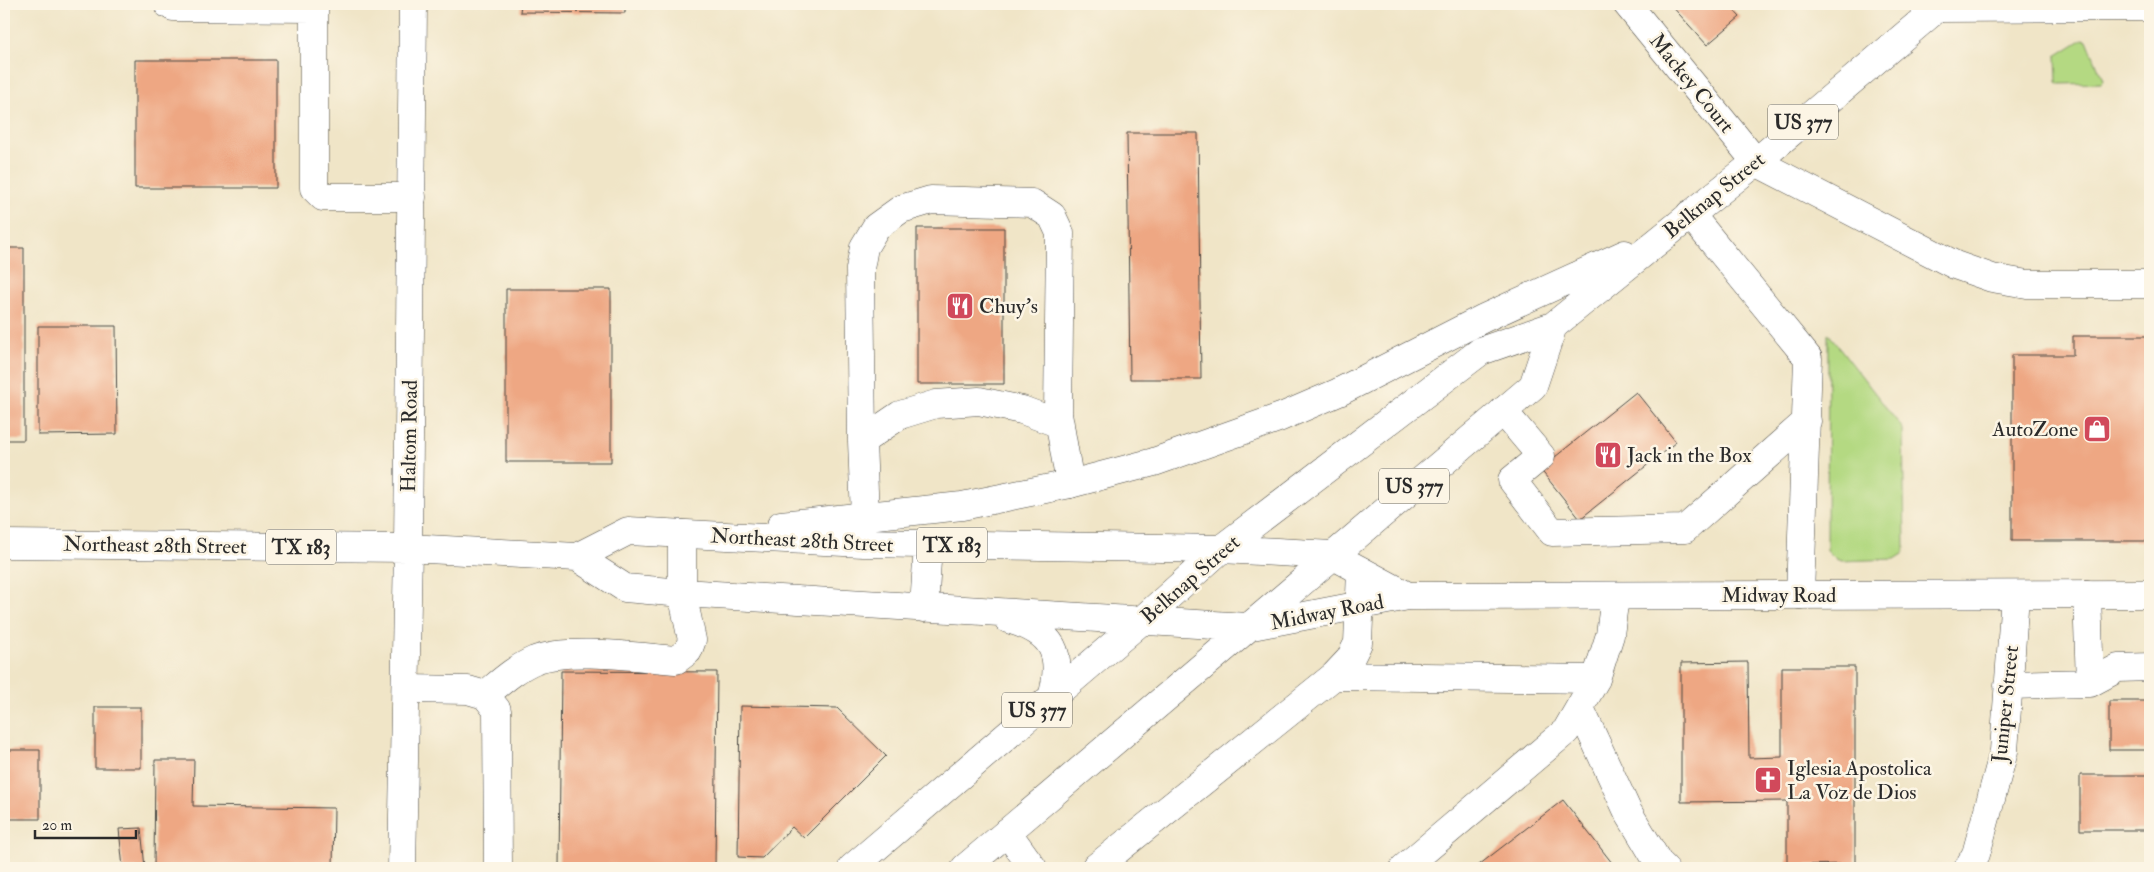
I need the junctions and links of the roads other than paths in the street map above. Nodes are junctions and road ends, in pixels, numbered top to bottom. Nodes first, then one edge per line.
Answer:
1 (168, 4) edge
2 (413, 4) edge
3 (1627, 4) edge
4 (314, 6) edge
5 (1939, 6) edge
6 (2150, 7) edge
7 (1756, 162) junction
8 (412, 197) junction
9 (1690, 214) junction
10 (1661, 238) junction
11 (2150, 284) edge
12 (1553, 326) junction
13 (1502, 411) junction
14 (1807, 421) junction
15 (1060, 424) junction
16 (862, 441) junction
17 (1070, 484) junction
18 (865, 517) junction
19 (682, 534) junction
20 (4, 544) edge
21 (928, 545) junction
22 (408, 548) junction
23 (1221, 549) junction
24 (1332, 555) junction
25 (577, 557) junction
26 (1361, 571) junction
27 (682, 593) junction
28 (2087, 594) junction
29 (2150, 594) edge
30 (1800, 595) junction
31 (2015, 595) junction
32 (1408, 596) junction
33 (1615, 596) junction
34 (1359, 606) junction
35 (924, 608) junction
36 (980, 612) junction
37 (1140, 622) junction
38 (1247, 627) junction
39 (2150, 667) edge
40 (1334, 676) junction
41 (1596, 680) junction
42 (2090, 683) junction
43 (2008, 684) junction
44 (406, 689) junction
45 (485, 695) junction
46 (1052, 698) junction
47 (1580, 708) junction
48 (1007, 832) junction
49 (402, 868) edge
50 (498, 868) edge
51 (852, 868) edge
52 (965, 868) edge
53 (1033, 868) edge
54 (1095, 868) edge
55 (1404, 868) edge
56 (1664, 868) edge
57 (1968, 868) edge

1 - 4 main road
2 - 8 main road, Haltom Road
3 - 7 main road, Mackey Court
4 - 8 main road
5 - 6 main road
5 - 7 main road, Belknap Street / US 377
7 - 9 main road, Belknap Street / US 377
7 - 11 main road
8 - 22 main road, Haltom Road
9 - 10 main road, Belknap Street / US 377
9 - 14 main road
10 - 12 main road, Belknap Street / US 377
10 - 17 main road
12 - 13 main road, US 377
12 - 23 main road, Belknap Street / US 377
13 - 14 main road
13 - 24 main road, US 377
14 - 30 main road
15 - 16 main road
15 - 16 main road
15 - 17 main road
16 - 18 main road
17 - 18 main road
18 - 19 main road
19 - 21 main road, Northeast 28th Street / TX 183
19 - 25 main road, Northeast 28th Street / TX 183
19 - 27 main road
20 - 22 main road, Northeast 28th Street / TX 183
21 - 23 main road, Northeast 28th Street / TX 183
21 - 35 main road
22 - 25 main road, Northeast 28th Street / TX 183
22 - 44 main road, Haltom Road
23 - 24 main road, Northeast 28th Street / TX 183
23 - 37 main road, Belknap Street / US 377
24 - 26 main road, Midway Road / TX 183
24 - 38 main road, US 377
25 - 27 main road, Northeast 28th Street / TX 183
26 - 32 main road, Midway Road / TX 183
26 - 34 main road
27 - 35 main road, Northeast 28th Street / TX 183
27 - 45 main road
28 - 29 main road, Midway Road
28 - 31 main road, Midway Road
28 - 42 main road
30 - 31 main road, Midway Road
30 - 33 main road, Midway Road
31 - 43 main road, Juniper Street
32 - 33 main road, Midway Road
32 - 34 main road, Midway Road / TX 183
33 - 41 main road
34 - 38 main road, Midway Road / TX 183
34 - 40 main road
35 - 36 main road, Northeast 28th Street / TX 183
36 - 37 main road, Northeast 28th Street / TX 183
36 - 46 main road
37 - 38 main road, Northeast 28th Street / TX 183
37 - 46 main road, Belknap Street / US 377
38 - 48 main road, US 377
39 - 42 main road
40 - 41 main road
40 - 54 main road
41 - 47 main road
42 - 43 main road
43 - 57 main road, Juniper Street
44 - 45 main road
44 - 49 main road, Haltom Road
45 - 50 main road
46 - 51 main road, Belknap Street / US 377
47 - 55 main road
47 - 56 main road
48 - 52 main road, US 377
48 - 53 main road

